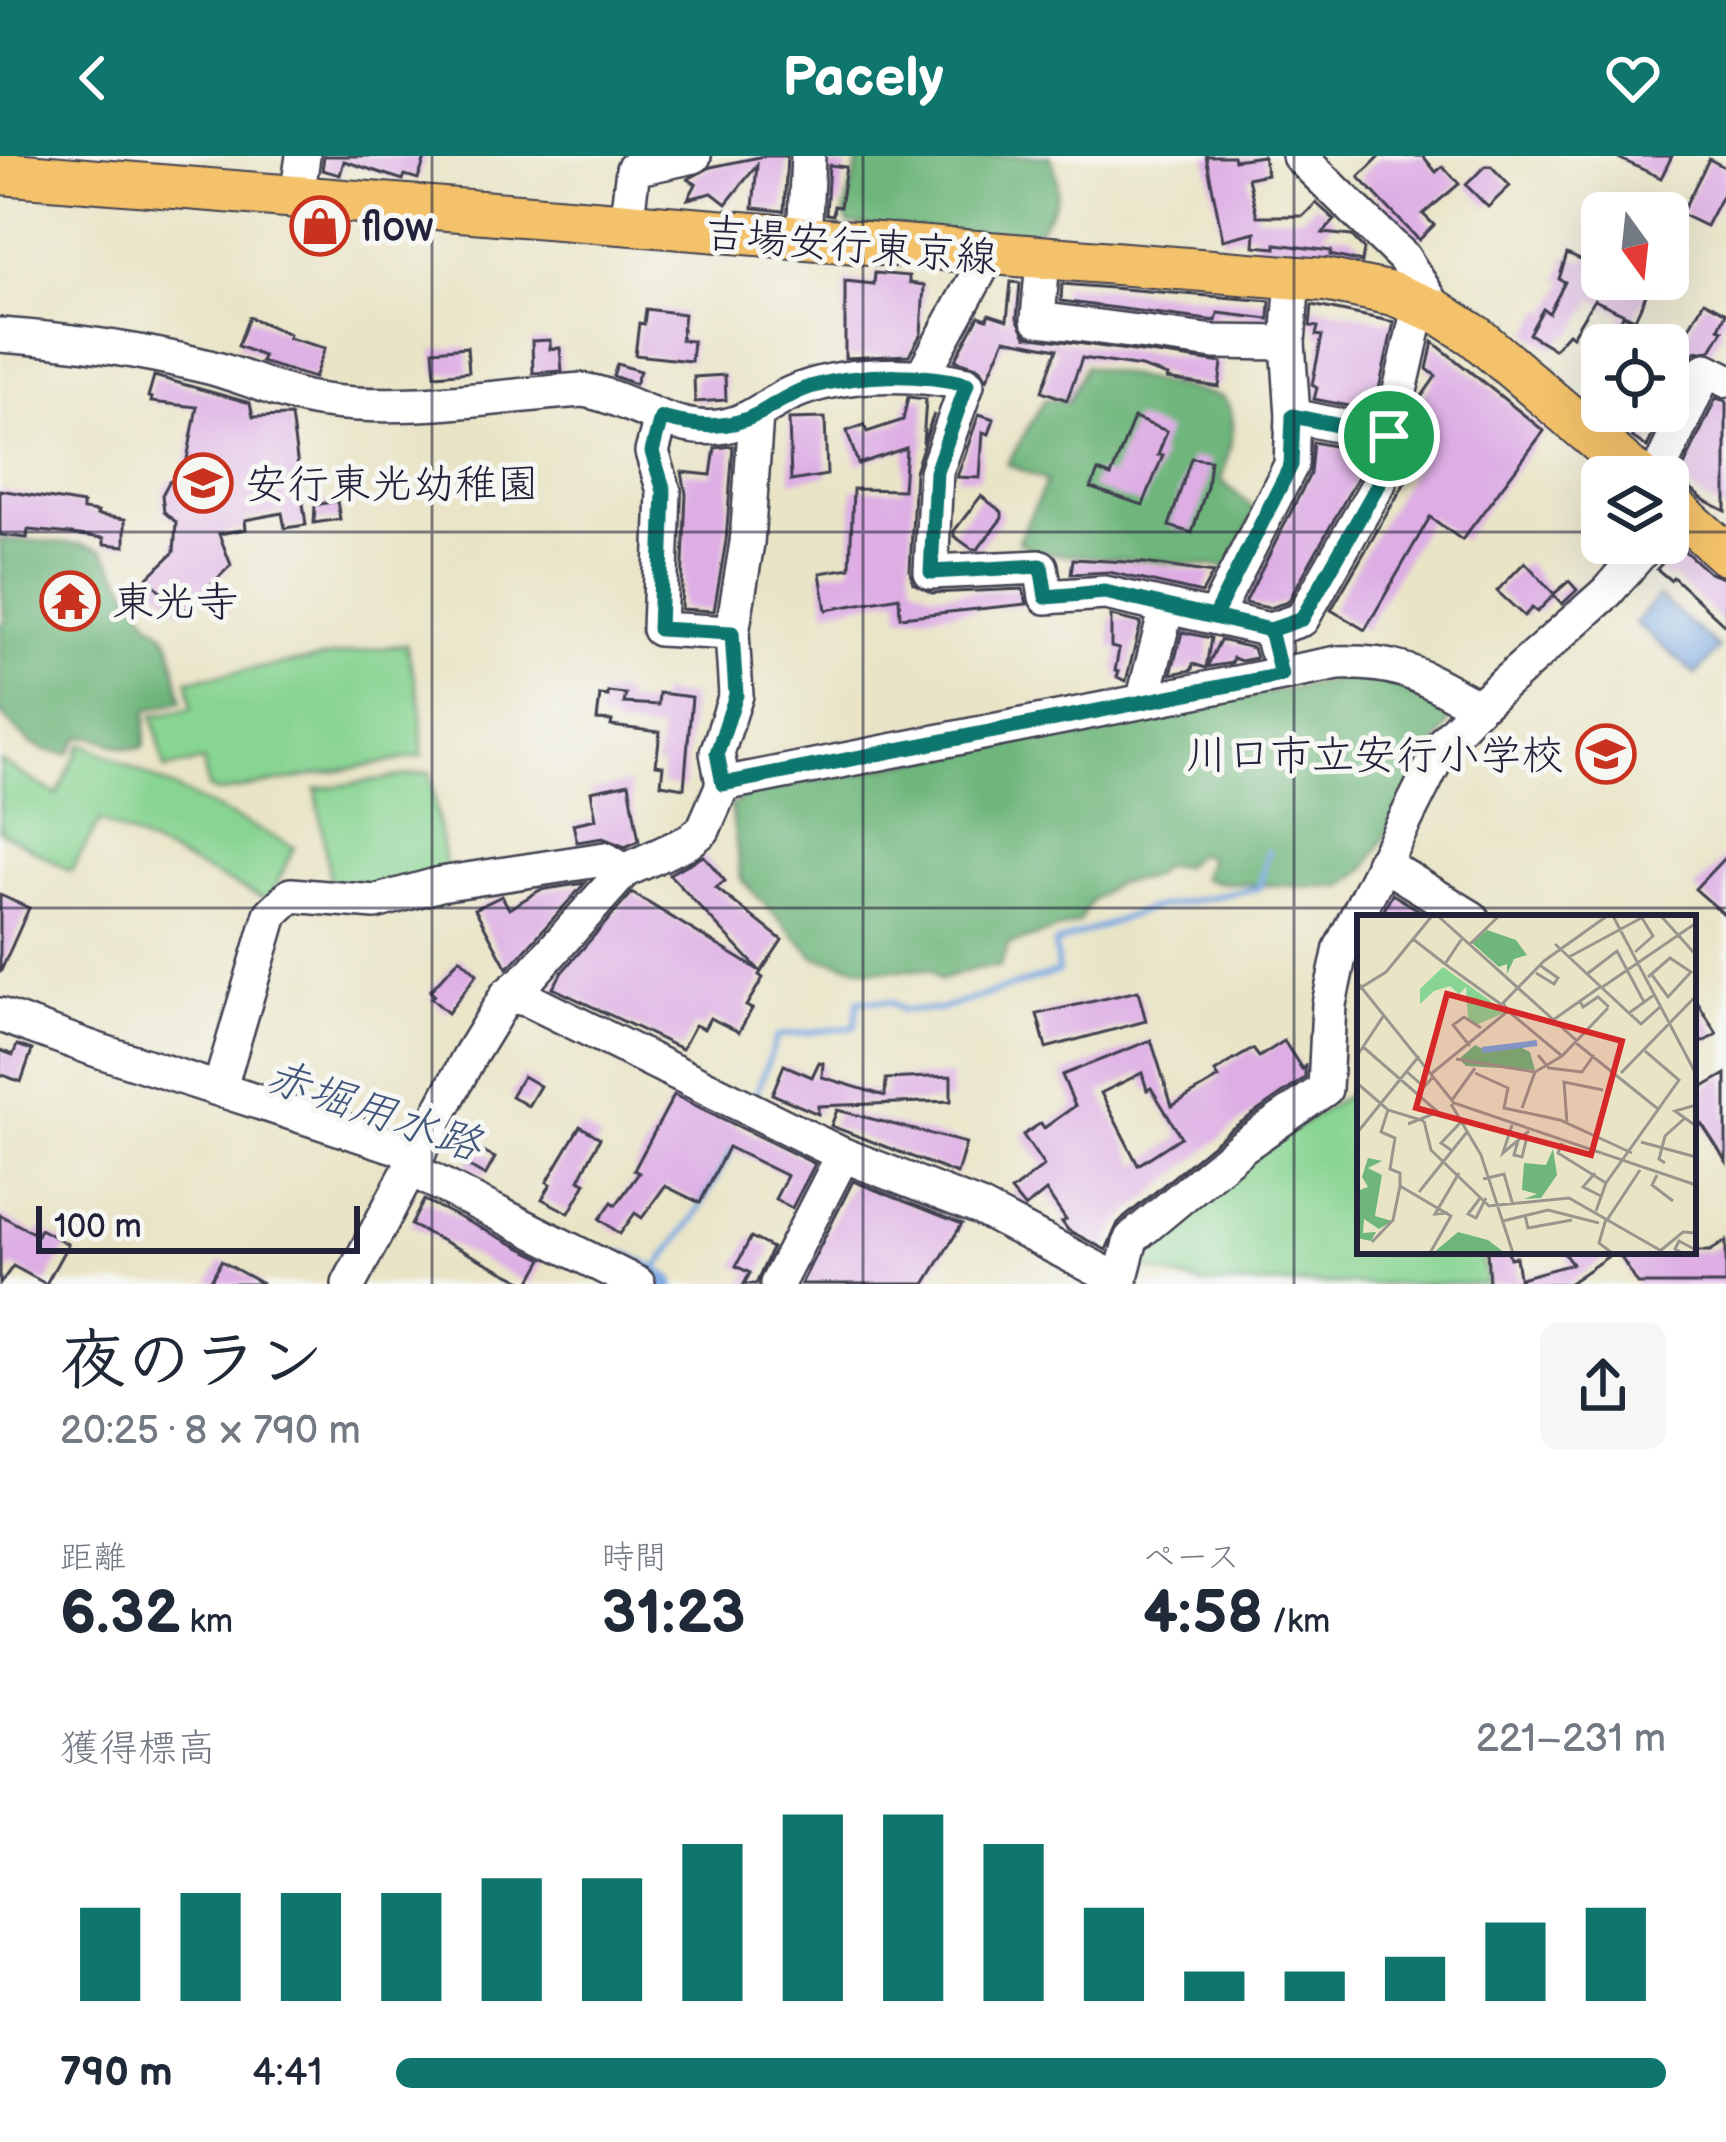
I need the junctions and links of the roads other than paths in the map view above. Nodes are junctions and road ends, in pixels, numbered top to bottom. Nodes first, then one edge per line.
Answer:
1 (694, 156) edge
2 (808, 156) edge
3 (1299, 156) edge
4 (633, 162) edge
5 (0, 173) edge
6 (300, 177) edge
7 (626, 226) junction
8 (804, 240) junction
9 (989, 254) junction
10 (1043, 259) junction
11 (1293, 278) junction
12 (1430, 308) junction
13 (0, 335) edge
14 (1288, 343) junction
15 (923, 374) junction
16 (1726, 380) edge
17 (756, 416) junction
18 (1293, 416) junction
19 (661, 418) junction
20 (1389, 436) junction
21 (1615, 456) edge
22 (1682, 456) edge
23 (1689, 522) edge
24 (1726, 554) edge
25 (1631, 564) edge
26 (1167, 607) junction
27 (1214, 617) junction
28 (1270, 630) junction
29 (732, 633) junction
30 (1281, 675) junction
31 (1143, 701) junction
32 (1478, 706) junction
33 (723, 784) junction
34 (1382, 862) junction
35 (624, 871) junction
36 (1357, 915) edge
37 (1357, 915) edge
38 (1467, 915) edge
39 (507, 995) junction
40 (0, 1015) edge
41 (1343, 1055) edge
42 (220, 1087) junction
43 (843, 1156) junction
44 (416, 1162) junction
45 (1122, 1283) edge
46 (349, 1284) edge
47 (638, 1284) edge
48 (777, 1284) edge

1 - 4 street
2 - 8 street
3 - 12 street
4 - 7 street
5 - 6 main road, 吉場安行東京線
6 - 7 main road, 吉場安行東京線
7 - 8 main road, 吉場安行東京線
8 - 9 main road, 吉場安行東京線
9 - 10 main road, 吉場安行東京線
9 - 15 street
10 - 11 main road, 吉場安行東京線
10 - 14 street
11 - 12 main road, 吉場安行東京線
11 - 14 street
12 - 20 street
12 - 21 main road, 吉場安行東京線
13 - 19 street
14 - 18 street
15 - 17 street
15 - 26 street
16 - 22 street
17 - 19 street
17 - 29 street
18 - 20 street
18 - 27 street
19 - 29 street
20 - 28 street
23 - 24 main road
25 - 32 street
26 - 27 street
26 - 31 street
27 - 28 street
28 - 30 street
29 - 33 street
30 - 31 street
30 - 32 street
31 - 33 street
32 - 34 street
33 - 35 street
34 - 37 street
34 - 38 street
35 - 39 street
35 - 42 street
36 - 41 street
39 - 43 street
39 - 44 street
40 - 42 street
41 - 45 street
42 - 44 street
43 - 45 street
43 - 48 street
44 - 46 street
44 - 47 street

